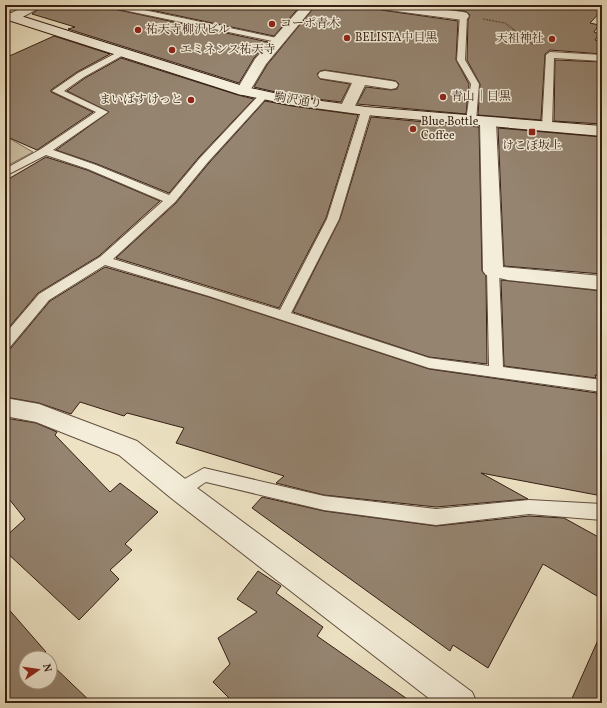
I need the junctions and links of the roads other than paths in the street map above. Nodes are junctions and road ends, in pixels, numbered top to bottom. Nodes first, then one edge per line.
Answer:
1 (37, 5) edge
2 (109, 5) edge
3 (309, 5) edge
4 (381, 5) edge
5 (9, 16) edge
6 (463, 16) joint
7 (28, 22) junction
8 (10, 30) dead end
9 (277, 40) junction
10 (123, 53) junction
11 (602, 58) edge
12 (325, 75) dead end
13 (360, 80) junction
14 (390, 85) dead end
15 (243, 90) junction
16 (263, 96) junction
17 (347, 108) junction
18 (366, 111) junction
19 (471, 121) junction
20 (488, 122) junction
21 (547, 127) junction
22 (602, 131) edge
23 (45, 151) junction
24 (5, 173) edge
25 (171, 200) junction
26 (104, 260) junction
27 (493, 271) junction
28 (602, 283) edge
29 (284, 316) junction
30 (5, 343) edge
31 (496, 372) junction
32 (602, 386) edge
33 (5, 407) edge
34 (180, 490) junction
35 (602, 512) edge
36 (461, 703) edge

1 - 5 street
2 - 9 lane
3 - 9 street
4 - 6 street
5 - 7 street, 駒沢通り
6 - 19 lane
7 - 8 street
7 - 10 street, 駒沢通り
9 - 15 street
10 - 15 street, 駒沢通り
10 - 23 lane
11 - 21 lane
12 - 13 street
13 - 14 street
13 - 17 street
15 - 16 street, 駒沢通り
16 - 17 street, 駒沢通り
16 - 25 lane
17 - 18 street, 駒沢通り
18 - 19 street, 駒沢通り
18 - 29 lane
19 - 20 street, 駒沢通り
20 - 21 street, 駒沢通り
20 - 27 street
21 - 22 street, 駒沢通り
23 - 24 lane
23 - 25 lane
25 - 26 lane
26 - 29 lane
26 - 30 lane
27 - 28 street
27 - 31 lane
29 - 31 lane
31 - 32 lane
33 - 34 street
34 - 35 lane
34 - 36 street

